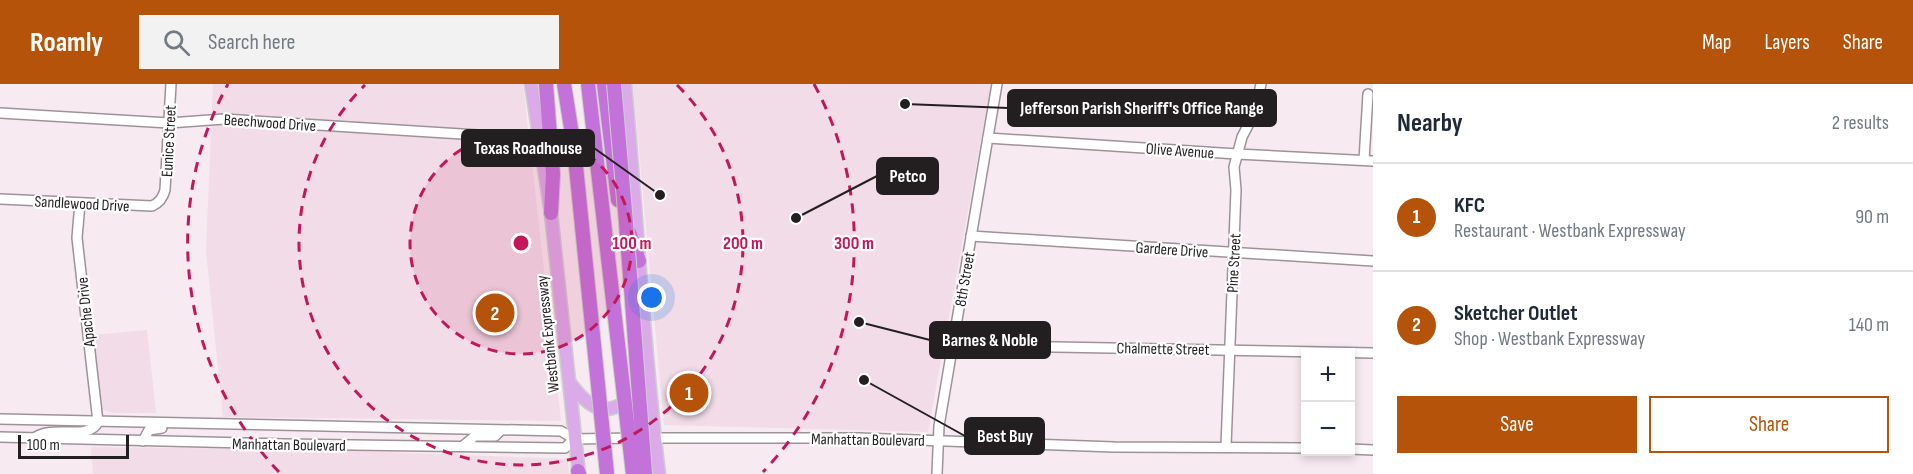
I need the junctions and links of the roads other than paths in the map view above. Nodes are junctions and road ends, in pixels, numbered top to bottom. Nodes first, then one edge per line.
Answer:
1 (171, 84) edge
2 (531, 84) edge
3 (546, 84) edge
4 (564, 84) edge
5 (588, 84) edge
6 (604, 84) edge
7 (614, 84) edge
8 (625, 84) edge
9 (997, 84) edge
10 (1261, 84) edge
11 (1368, 94) dead end
12 (0, 113) edge
13 (169, 123) junction
14 (987, 138) junction
15 (545, 139) junction
16 (1237, 154) junction
17 (1369, 161) edge
18 (162, 198) joint
19 (0, 199) edge
20 (80, 203) junction
21 (551, 213) joint
22 (971, 236) junction
23 (1233, 253) junction
24 (639, 261) junction
25 (1373, 261) edge
26 (953, 345) junction
27 (1229, 349) junction
28 (1373, 353) edge
29 (648, 380) junction
30 (569, 382) junction
31 (0, 419) edge
32 (98, 422) junction
33 (208, 424) junction
34 (500, 430) junction
35 (0, 437) edge
36 (35, 438) junction
37 (654, 438) junction
38 (574, 439) junction
39 (939, 440) junction
40 (143, 441) junction
41 (463, 446) junction
42 (1226, 447) junction
43 (1301, 448) edge
44 (1355, 450) edge
45 (1373, 450) edge
46 (579, 473) edge
47 (607, 474) edge
48 (633, 474) edge
49 (645, 474) edge
50 (659, 474) edge
51 (937, 474) edge

1 - 13 street, Eunice Street
2 - 15 main road
3 - 15 highway
4 - 47 highway, bridge
5 - 48 highway, bridge
6 - 24 highway
7 - 49 highway, bridge
8 - 24 main road
9 - 14 street, 8th Street
10 - 16 street, Pine Street
11 - 17 street
12 - 13 street, Beechwood Drive
13 - 15 street, Beechwood Drive
13 - 18 street, Eunice Street
14 - 16 street, Olive Avenue
14 - 22 street, 8th Street
15 - 21 highway
16 - 17 street, Olive Avenue
16 - 23 street, Pine Street
18 - 20 street, Sandlewood Drive
19 - 20 street, Sandlewood Drive
20 - 32 street, Apache Drive
21 - 30 main road, Westbank Expressway
22 - 23 street, Gardere Drive
22 - 26 street, 8th Street
23 - 25 street, Gardere Drive
23 - 27 street, Pine Street
24 - 29 main road
26 - 27 street, Chalmette Street
26 - 39 street, 8th Street
27 - 28 street, Chalmette Street
27 - 42 street, Pine Street
29 - 30 main road
29 - 37 main road
30 - 38 main road, Westbank Expressway
31 - 32 street, Manhattan Boulevard
32 - 33 street, Manhattan Boulevard
32 - 36 street
33 - 34 street, Manhattan Boulevard
33 - 40 street
34 - 38 street, Manhattan Boulevard
34 - 41 street
35 - 36 street, Manhattan Boulevard
36 - 40 street, Manhattan Boulevard
37 - 38 street, Manhattan Boulevard
37 - 39 street, Manhattan Boulevard
37 - 50 main road
38 - 41 street, Manhattan Boulevard
38 - 46 main road, Westbank Expressway
39 - 42 street, Manhattan Boulevard
39 - 51 street, 8th Street
40 - 41 street, Manhattan Boulevard
42 - 43 street, Manhattan Boulevard
44 - 45 street

